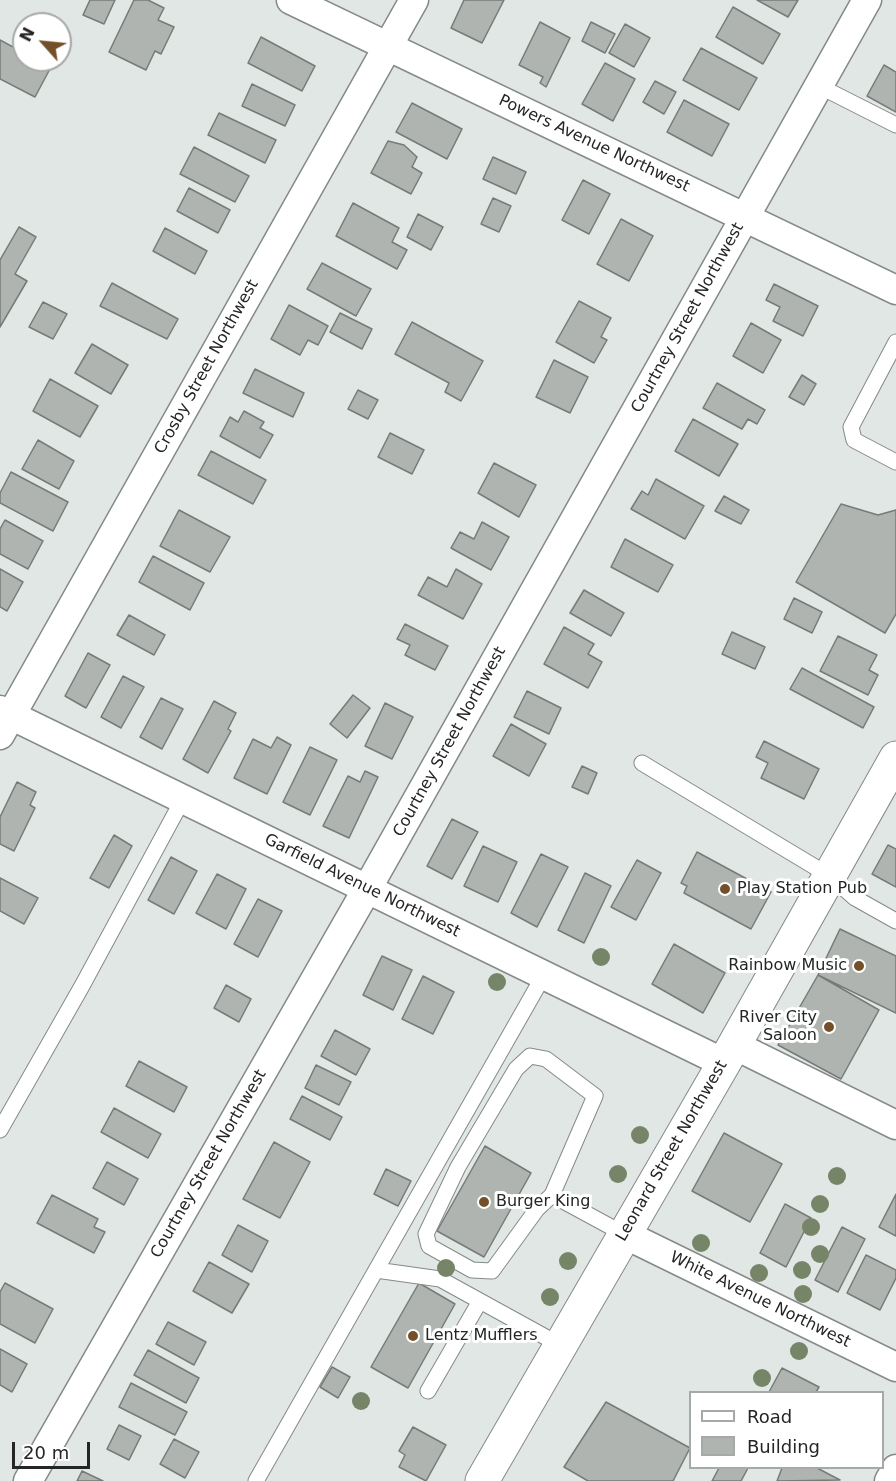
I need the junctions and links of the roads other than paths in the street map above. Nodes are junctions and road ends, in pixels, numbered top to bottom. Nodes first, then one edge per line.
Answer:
1 (291, 0) edge
2 (414, 0) edge
3 (867, 0) edge
4 (388, 46) junction
5 (819, 86) junction
6 (896, 125) edge
7 (745, 216) junction
8 (896, 290) edge
9 (896, 342) edge
10 (889, 370) edge
11 (896, 462) edge
12 (4, 720) edge
13 (896, 758) edge
14 (642, 763) dead end
15 (183, 799) junction
16 (830, 876) junction
17 (367, 889) junction
18 (896, 921) edge
19 (544, 975) junction
20 (729, 1054) junction
21 (483, 1082) junction
22 (502, 1094) junction
23 (896, 1125) edge
24 (0, 1130) edge
25 (552, 1195) junction
26 (624, 1234) junction
27 (376, 1270) junction
28 (480, 1301) junction
29 (560, 1345) junction
30 (896, 1366) edge
31 (428, 1391) dead end
32 (896, 1469) edge
33 (28, 1481) edge
34 (256, 1481) edge
35 (482, 1481) edge
36 (889, 1481) edge

1 - 4 street, Powers Avenue Northwest
2 - 4 street, Crosby Street Northwest
3 - 5 street, Courtney Street Northwest
4 - 7 street, Powers Avenue Northwest
4 - 12 street, Crosby Street Northwest
5 - 6 lane
5 - 7 street, Courtney Street Northwest
7 - 8 street, Powers Avenue Northwest
7 - 17 street, Courtney Street Northwest
9 - 10 lane
10 - 11 lane
12 - 15 street, Garfield Avenue Northwest
13 - 16 main road, Leonard Street Northwest
14 - 16 lane
15 - 17 street, Garfield Avenue Northwest
15 - 24 lane
16 - 18 lane
16 - 20 main road, Leonard Street Northwest
17 - 19 street, Garfield Avenue Northwest
17 - 33 street, Courtney Street Northwest
19 - 20 street, Garfield Avenue Northwest
19 - 21 lane
20 - 23 street, Garfield Avenue Northwest
20 - 26 main road, Leonard Street Northwest
21 - 22 lane
21 - 27 lane
22 - 25 lane
22 - 25 lane
25 - 26 lane
26 - 29 main road, Leonard Street Northwest
26 - 30 street, White Avenue Northwest
27 - 28 lane
27 - 34 lane
28 - 29 lane
28 - 31 lane
29 - 35 main road, Leonard Street Northwest
32 - 36 street

